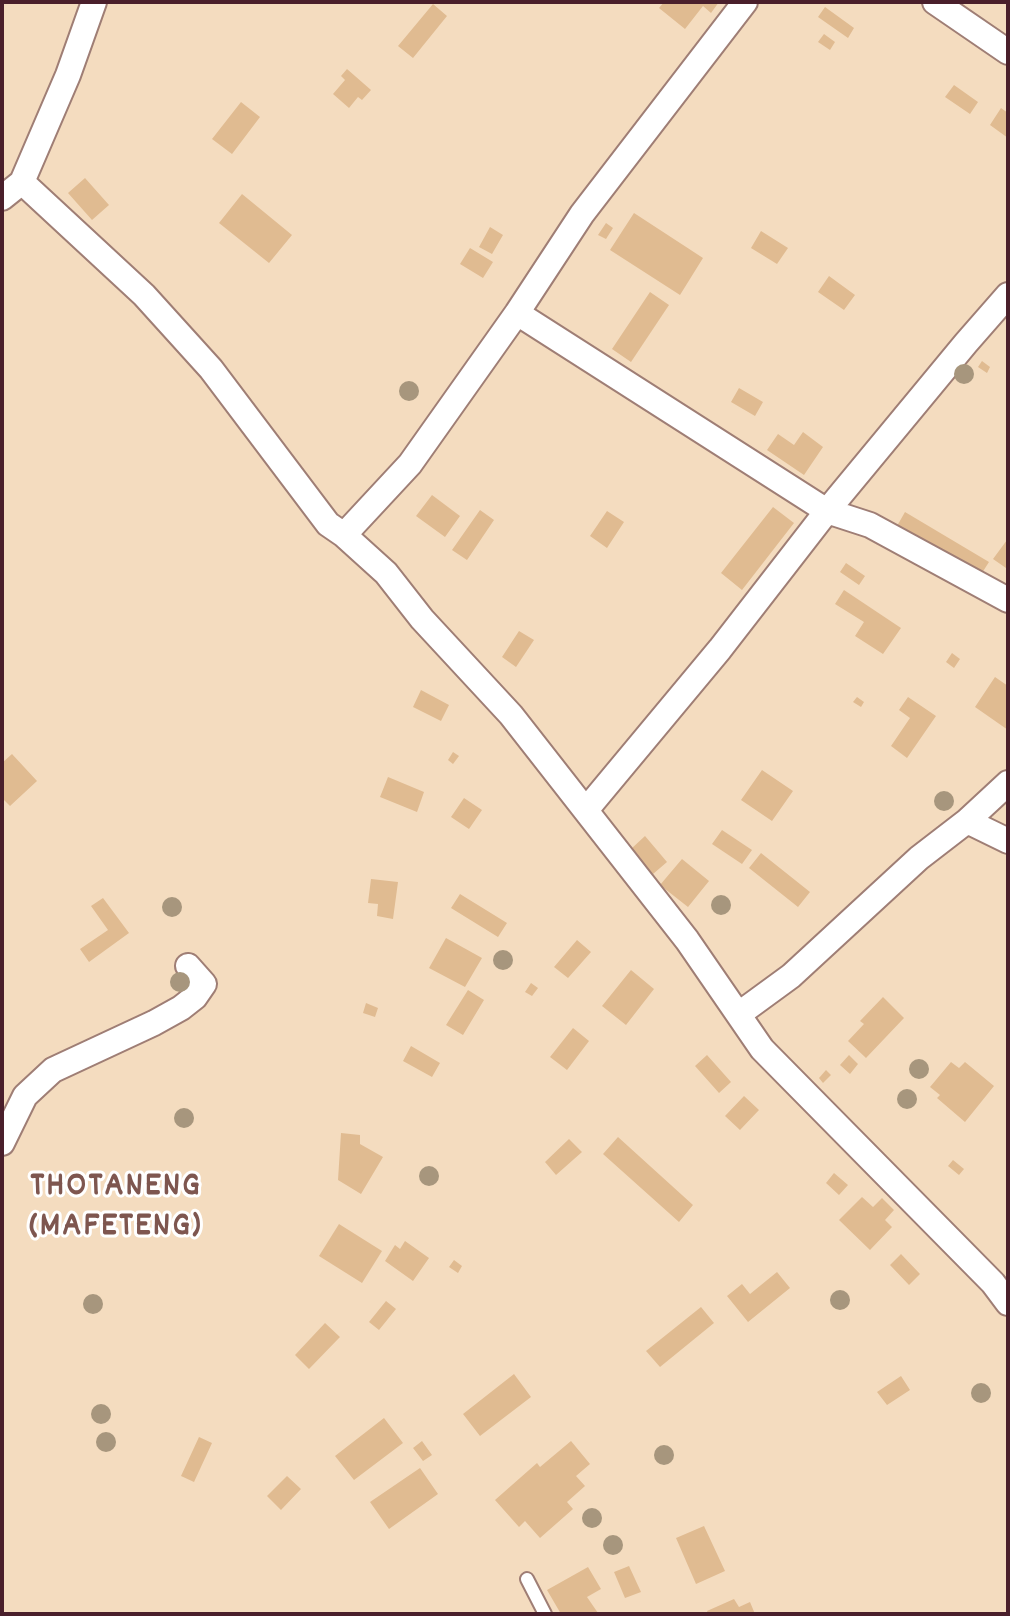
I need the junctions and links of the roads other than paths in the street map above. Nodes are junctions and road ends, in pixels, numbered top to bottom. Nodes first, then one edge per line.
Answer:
1 (94, 2) edge
2 (745, 2) edge
3 (935, 2) edge
4 (1008, 52) edge
5 (22, 182) junction
6 (2, 198) edge
7 (1008, 295) edge
8 (517, 313) junction
9 (827, 511) junction
10 (344, 535) junction
11 (1008, 600) edge
12 (1008, 783) edge
13 (586, 810) junction
14 (967, 821) junction
15 (1008, 841) edge
16 (188, 966) dead end
17 (739, 1014) junction
18 (2, 1143) edge
19 (1008, 1303) edge
20 (527, 1579) dead end
21 (545, 1614) edge

1 - 5 street
2 - 8 street
3 - 4 street
5 - 6 street
5 - 10 street
7 - 9 street
8 - 9 street
8 - 10 street
9 - 11 street
9 - 13 street
10 - 13 street
12 - 14 street
13 - 17 street
14 - 15 street
14 - 17 street
16 - 18 street
17 - 19 street
20 - 21 lane

